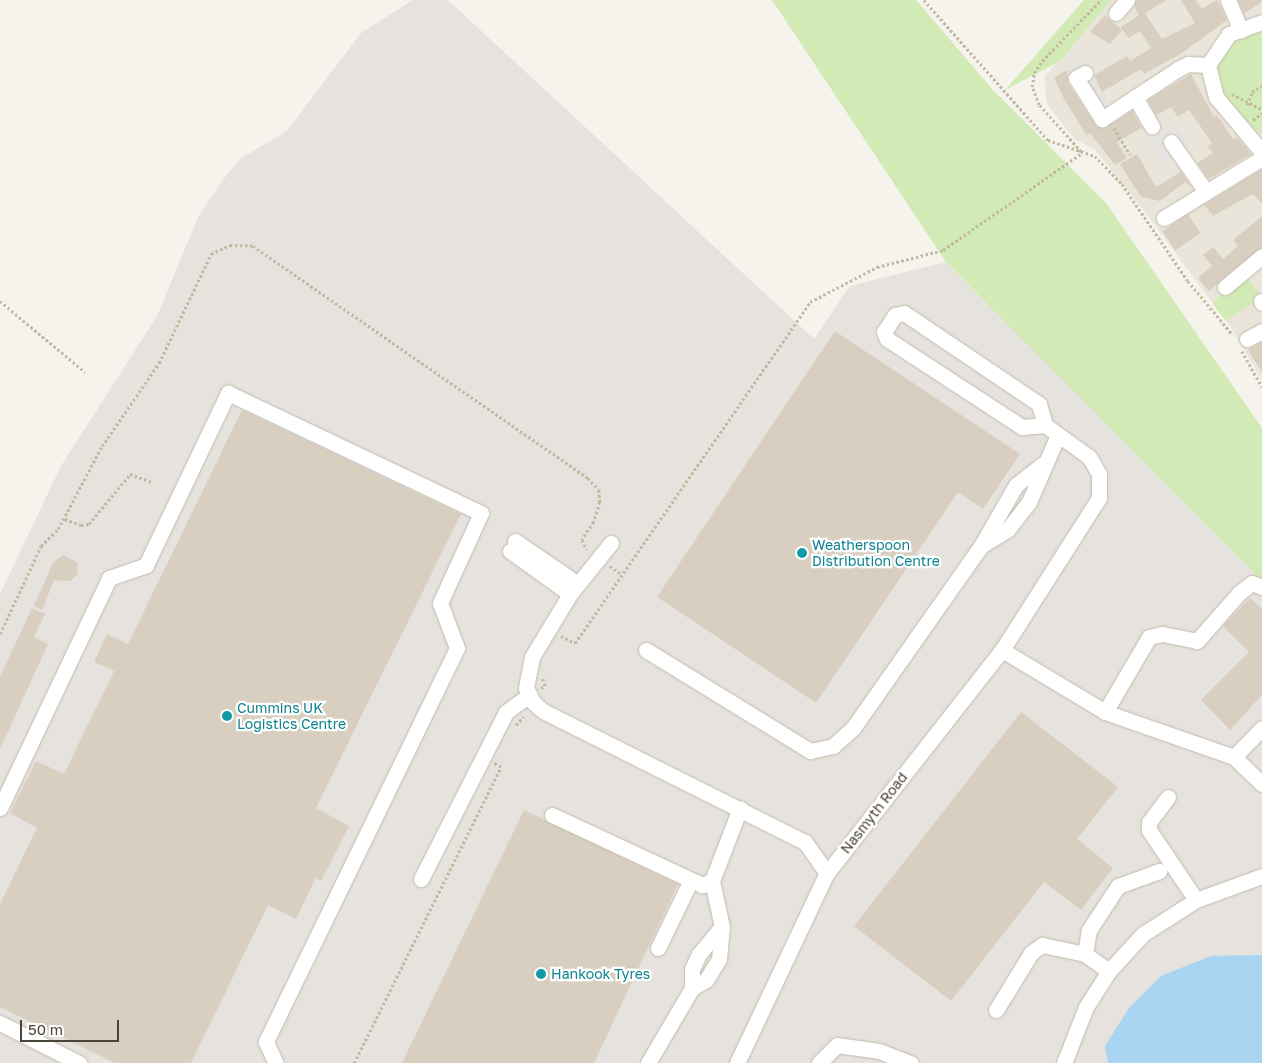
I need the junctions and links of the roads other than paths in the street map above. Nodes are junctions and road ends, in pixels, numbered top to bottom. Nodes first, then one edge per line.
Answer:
1 (1127, 0) edge
2 (1228, 0) edge
3 (1116, 13) dead end
4 (1262, 22) edge
5 (1241, 30) junction
6 (1208, 65) junction
7 (1084, 73) dead end
8 (1135, 97) junction
9 (1152, 126) dead end
10 (1171, 142) dead end
11 (1262, 152) edge
12 (1262, 158) edge
13 (1205, 190) junction
14 (1164, 218) dead end
15 (1262, 256) edge
16 (1225, 288) dead end
17 (1262, 331) edge
18 (1241, 342) road end
19 (1045, 425) junction
20 (1058, 434) junction
21 (611, 543) dead end
22 (513, 546) dead end
23 (1262, 587) edge
24 (574, 589) junction
25 (646, 650) dead end
26 (1002, 650) junction
27 (529, 696) junction
28 (1105, 712) junction
29 (1262, 728) edge
30 (1234, 757) junction
31 (1262, 784) edge
32 (1168, 797) dead end
33 (0, 808) edge
34 (740, 808) junction
35 (552, 816) dead end
36 (1159, 871) dead end
37 (827, 874) junction
38 (1262, 876) edge
39 (421, 879) dead end
40 (712, 881) junction
41 (690, 882) junction
42 (1196, 900) junction
43 (658, 948) dead end
44 (1085, 954) junction
45 (1109, 971) junction
46 (996, 1010) dead end
47 (0, 1023) edge
48 (79, 1063) edge
49 (276, 1063) edge
50 (648, 1063) edge
51 (737, 1063) edge
52 (819, 1063) edge
53 (910, 1063) edge
54 (1064, 1063) edge

1 - 3 street
2 - 5 street
4 - 5 street
5 - 6 street
6 - 8 street
6 - 11 street
7 - 8 street
8 - 9 street
10 - 13 street
12 - 13 street
13 - 14 street
15 - 16 street
17 - 18 street
19 - 19 street
19 - 20 street, Nasmyth Road
20 - 25 street
20 - 26 street, Nasmyth Road
21 - 24 street
22 - 24 street
23 - 28 street
24 - 27 street
26 - 28 street
26 - 37 street, Nasmyth Road
27 - 34 street
27 - 39 street
28 - 30 street
29 - 30 street
30 - 31 street
32 - 42 street
33 - 49 street
34 - 37 street
34 - 40 street
35 - 41 street
36 - 44 street
37 - 51 street, Nasmyth Road
38 - 42 street
40 - 41 street
40 - 50 street
41 - 43 street
42 - 45 street
44 - 45 street
44 - 46 street
45 - 54 street
47 - 48 street
52 - 53 street

